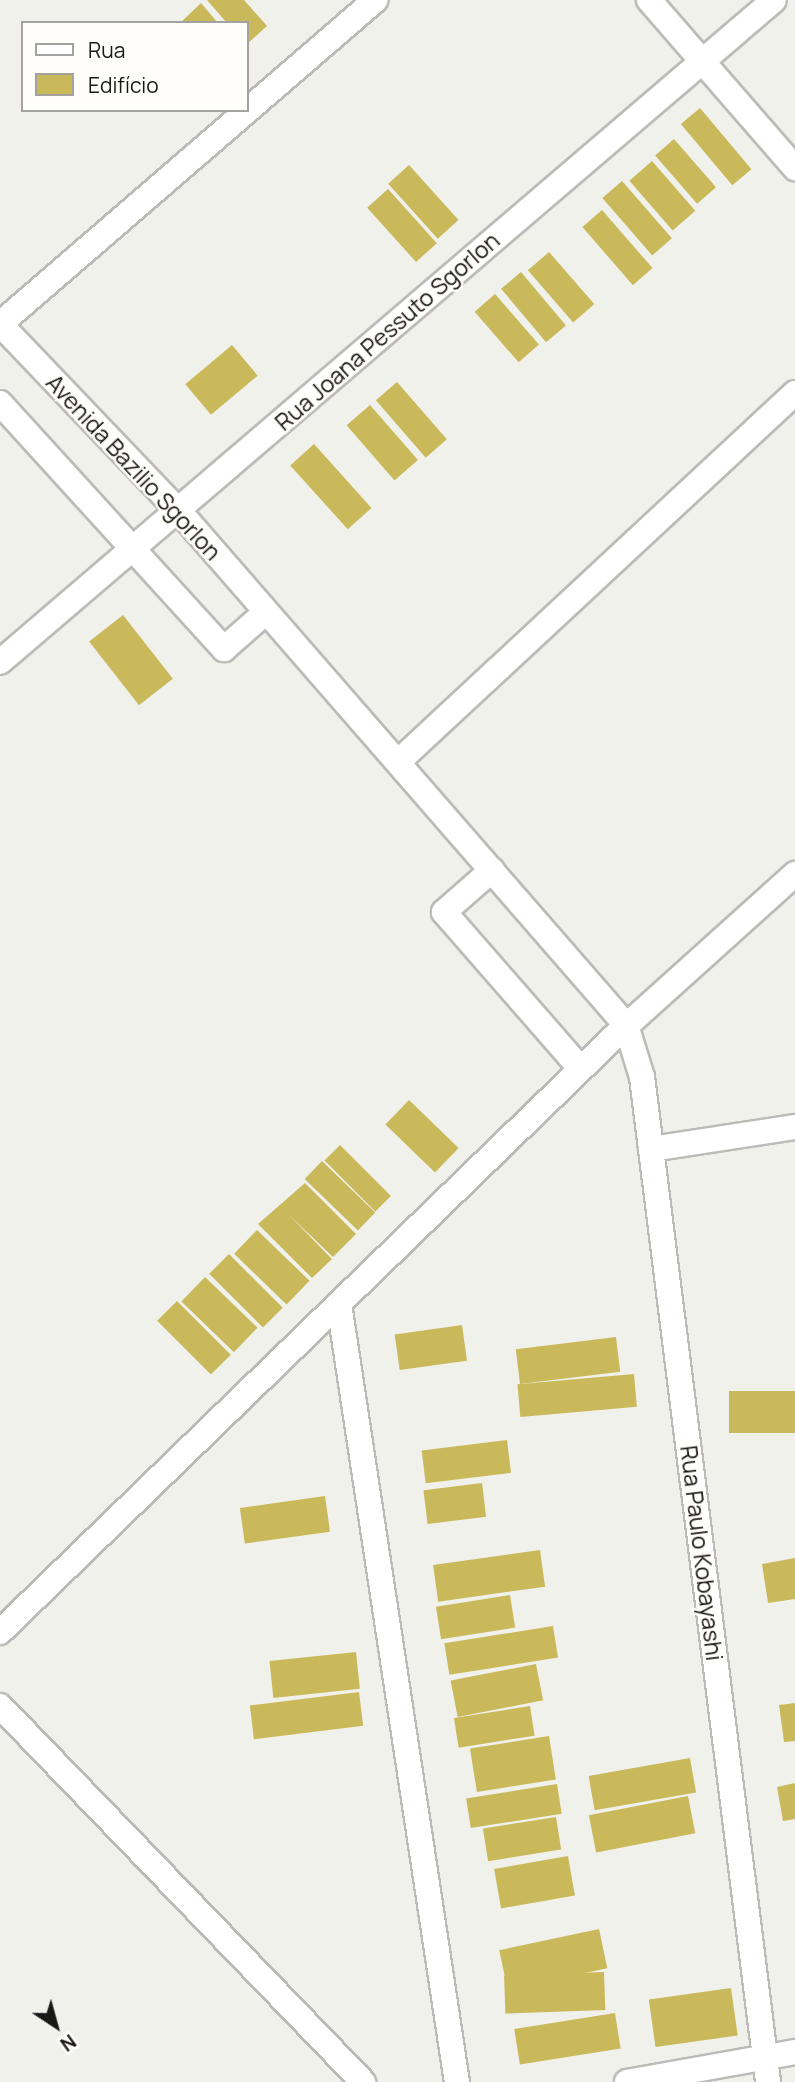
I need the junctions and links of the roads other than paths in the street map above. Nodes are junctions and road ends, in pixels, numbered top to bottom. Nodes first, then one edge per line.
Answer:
1 (376, 0) edge
2 (649, 0) edge
3 (774, 0) edge
4 (702, 61) junction
5 (248, 110) edge
6 (246, 112) edge
7 (795, 168) edge
8 (0, 324) edge
9 (795, 393) edge
10 (0, 403) edge
11 (177, 510) junction
12 (136, 546) junction
13 (267, 612) junction
14 (0, 662) edge
15 (398, 762) junction
16 (492, 870) junction
17 (795, 874) edge
18 (626, 1025) junction
19 (581, 1069) junction
20 (795, 1127) edge
21 (651, 1149) junction
22 (339, 1304) junction
23 (0, 1632) edge
24 (0, 1706) edge
25 (795, 2052) edge
26 (765, 2057) junction
27 (363, 2082) edge
28 (457, 2082) edge
29 (627, 2082) edge
30 (768, 2082) edge

1 - 5 street
2 - 4 street
3 - 4 street, Rua Joana Pessuto Sgorlon
4 - 7 street
4 - 11 street, Rua Joana Pessuto Sgorlon
6 - 8 street
8 - 11 street, Avenida Bazilio Sgorlon
9 - 15 street
10 - 12 street
11 - 12 street, Rua Joana Pessuto Sgorlon
11 - 13 street, Avenida Bazilio Sgorlon
12 - 13 street
12 - 14 street, Rua Joana Pessuto Sgorlon
13 - 15 street, Avenida Bazilio Sgorlon
15 - 16 street, Avenida Bazilio Sgorlon
16 - 18 street, Avenida Bazilio Sgorlon
16 - 19 street
17 - 18 street
18 - 19 street
18 - 21 street, Rua Paulo Kobayashi
19 - 22 street
20 - 21 street
21 - 26 street, Rua Paulo Kobayashi
22 - 23 street
22 - 28 street
24 - 27 street
25 - 26 street
26 - 29 street
26 - 30 street, Rua Paulo Kobayashi

